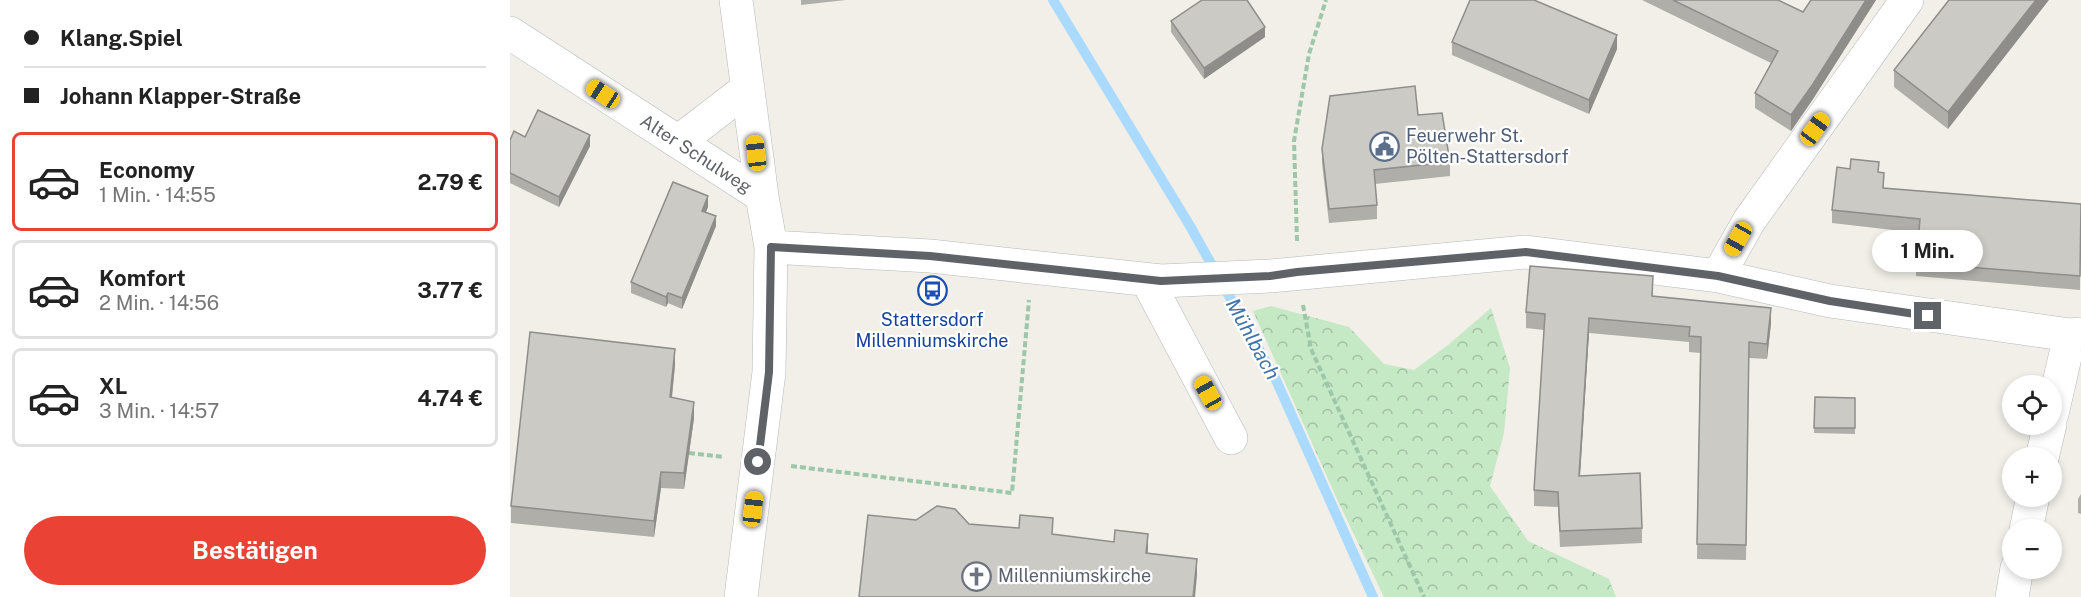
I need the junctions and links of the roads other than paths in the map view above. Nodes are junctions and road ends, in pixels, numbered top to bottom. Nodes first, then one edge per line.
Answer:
1 (736, 0) edge
2 (1907, 0) edge
3 (510, 33) edge
4 (748, 88) junction
5 (678, 142) junction
6 (762, 196) junction
7 (771, 247) junction
8 (1718, 276) junction
9 (1154, 281) junction
10 (2075, 334) edge
11 (2062, 379) edge
12 (1231, 438) dead end
13 (2015, 579) edge
14 (741, 597) edge
15 (2012, 597) edge

1 - 4 street
2 - 8 street
3 - 5 street, Alter Schulweg
4 - 5 street
4 - 6 street
5 - 6 street, Alter Schulweg
6 - 7 street
7 - 9 street
7 - 14 street
8 - 9 street
8 - 10 street
9 - 12 street
10 - 11 street
13 - 15 street

